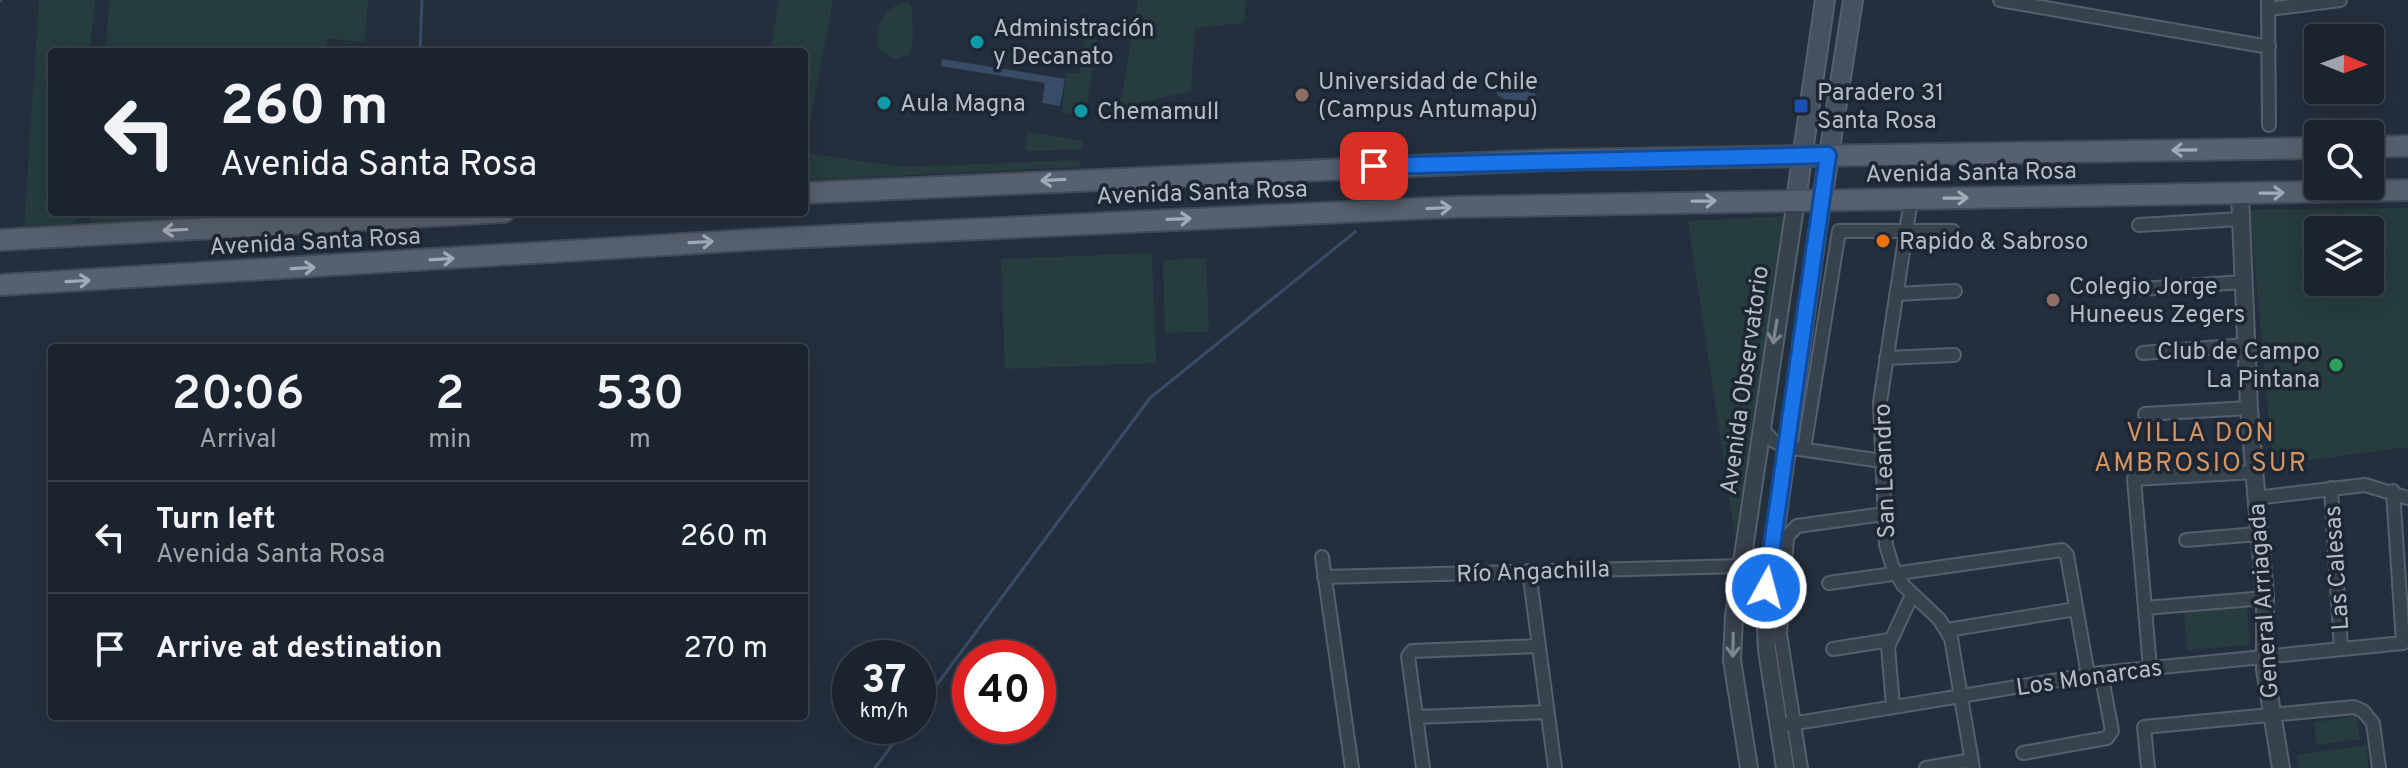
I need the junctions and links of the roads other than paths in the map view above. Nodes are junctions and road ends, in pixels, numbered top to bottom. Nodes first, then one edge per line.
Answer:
1 (1825, 0) edge
2 (1853, 0) edge
3 (2000, 0) edge
4 (2340, 0) edge
5 (2268, 5) edge
6 (1821, 27) junction
7 (1848, 33) junction
8 (2269, 47) junction
9 (2269, 125) dead end
10 (2408, 146) edge
11 (2384, 147) edge
12 (2304, 148) edge
13 (1828, 155) junction
14 (1803, 156) junction
15 (2408, 190) edge
16 (808, 193) edge
17 (2240, 194) junction
18 (1911, 199) junction
19 (1796, 200) junction
20 (1822, 200) junction
21 (432, 216) edge
22 (2240, 219) junction
23 (2139, 225) dead end
24 (1906, 231) junction
25 (1953, 231) dead end
26 (0, 240) edge
27 (2243, 282) junction
28 (0, 285) edge
29 (2141, 289) dead end
30 (1955, 291) dead end
31 (1781, 293) junction
32 (1896, 294) junction
33 (1808, 297) junction
34 (2246, 345) junction
35 (2143, 353) dead end
36 (1954, 355) dead end
37 (1886, 358) junction
38 (2249, 408) junction
39 (2145, 414) dead end
40 (1761, 427) junction
41 (1786, 447) junction
42 (1804, 449) junction
43 (1882, 461) junction
44 (2254, 472) junction
45 (2331, 488) junction
46 (2393, 491) junction
47 (2255, 498) junction
48 (2408, 498) edge
49 (1884, 514) junction
50 (2258, 534) junction
51 (2186, 540) dead end
52 (1322, 557) dead end
53 (1741, 566) junction
54 (1529, 571) junction
55 (1896, 575) junction
56 (1324, 577) junction
57 (1829, 583) dead end
58 (1912, 595) junction
59 (2265, 598) junction
60 (2145, 608) junction
61 (2076, 609) junction
62 (1947, 630) junction
63 (1890, 640) junction
64 (1539, 646) junction
65 (1833, 649) dead end
66 (2341, 649) junction
67 (2264, 655) junction
68 (2150, 668) junction
69 (2095, 674) junction
70 (1962, 696) junction
71 (1893, 706) junction
72 (1547, 712) junction
73 (1416, 717) junction
74 (2272, 717) junction
75 (1786, 724) junction
76 (2023, 753) dead end
77 (1973, 764) edge
78 (1352, 768) edge
79 (1423, 768) edge
80 (1555, 768) edge
81 (1749, 768) edge
82 (1785, 768) edge
83 (1801, 768) edge
84 (1926, 768) edge
85 (2148, 768) edge
86 (2281, 768) edge
87 (2379, 768) edge

1 - 6 main road, Avenida Observatorio
2 - 7 main road, Avenida Observatorio
3 - 8 street
4 - 5 street
5 - 8 street
6 - 7 main road
6 - 14 main road, Avenida Observatorio
7 - 13 main road, Avenida Observatorio
8 - 9 street
10 - 11 main road
12 -> 13 main road, Avenida Santa Rosa
13 - 14 main road, Avenida Santa Rosa
13 - 20 main road, Avenida Observatorio
14 -> 16 main road, Avenida Santa Rosa
14 - 19 main road, Avenida Observatorio
17 -> 15 main road, Avenida Santa Rosa
18 -> 17 main road, Avenida Santa Rosa
17 - 22 street, General Arriagada
18 - 20 main road, Avenida Santa Rosa
18 - 24 street, San Leandro
19 - 20 main road, Avenida Santa Rosa
28 -> 19 main road, Avenida Santa Rosa
19 - 31 street, Avenida Observatorio
20 - 33 street, Avenida Observatorio
21 -> 26 main road, Avenida Santa Rosa
22 - 23 street
22 - 27 street, General Arriagada
24 - 25 street
24 - 32 street, San Leandro
24 - 42 street
27 - 29 street
27 - 34 street, General Arriagada
30 - 32 street
31 - 33 street
31 -> 40 street, Avenida Observatorio
32 - 37 street, San Leandro
33 - 41 street, Avenida Observatorio
34 - 35 street
34 - 38 street, General Arriagada
36 - 37 street
37 - 43 street, San Leandro
38 - 39 street
38 - 44 street, General Arriagada
40 - 41 street
40 - 53 street, Avenida Observatorio
41 - 42 street
41 - 75 street, Avenida Observatorio
42 - 43 street
43 - 49 street, San Leandro
44 - 47 street, General Arriagada
44 - 60 street
45 - 46 street
45 - 47 street
45 - 66 street, Las Calesas
46 - 48 street
46 - 66 street, Los Monarcas
47 - 50 street, General Arriagada
49 - 55 street, San Leandro
49 - 75 street
50 - 51 street
50 - 59 street, General Arriagada
52 - 56 street
53 - 54 street, Río Angachilla
53 -> 81 street, Avenida Observatorio
54 - 56 street, Río Angachilla
54 - 64 street
55 - 57 street
55 - 58 street, San Leandro
55 - 61 street
56 - 78 street
58 - 62 street, San Leandro
58 - 63 street
59 - 60 street
59 - 67 street, General Arriagada
60 - 68 street
61 - 62 street
61 - 69 street
62 - 70 street, San Leandro
63 - 65 street
63 - 71 street
64 - 72 street
64 - 73 street
66 - 67 street, Los Monarcas
67 - 68 street, Los Monarcas
67 - 74 street, General Arriagada
68 - 69 street, Los Monarcas
69 - 70 street, Los Monarcas
69 - 76 street
70 - 71 street, Los Monarcas
70 - 77 street, San Leandro
71 - 75 street, Los Monarcas
72 - 73 street
72 - 80 street
73 - 79 street
74 - 85 street
74 - 86 street, General Arriagada
74 - 87 street
75 - 82 street, Avenida Observatorio
75 - 83 street
77 - 84 street

